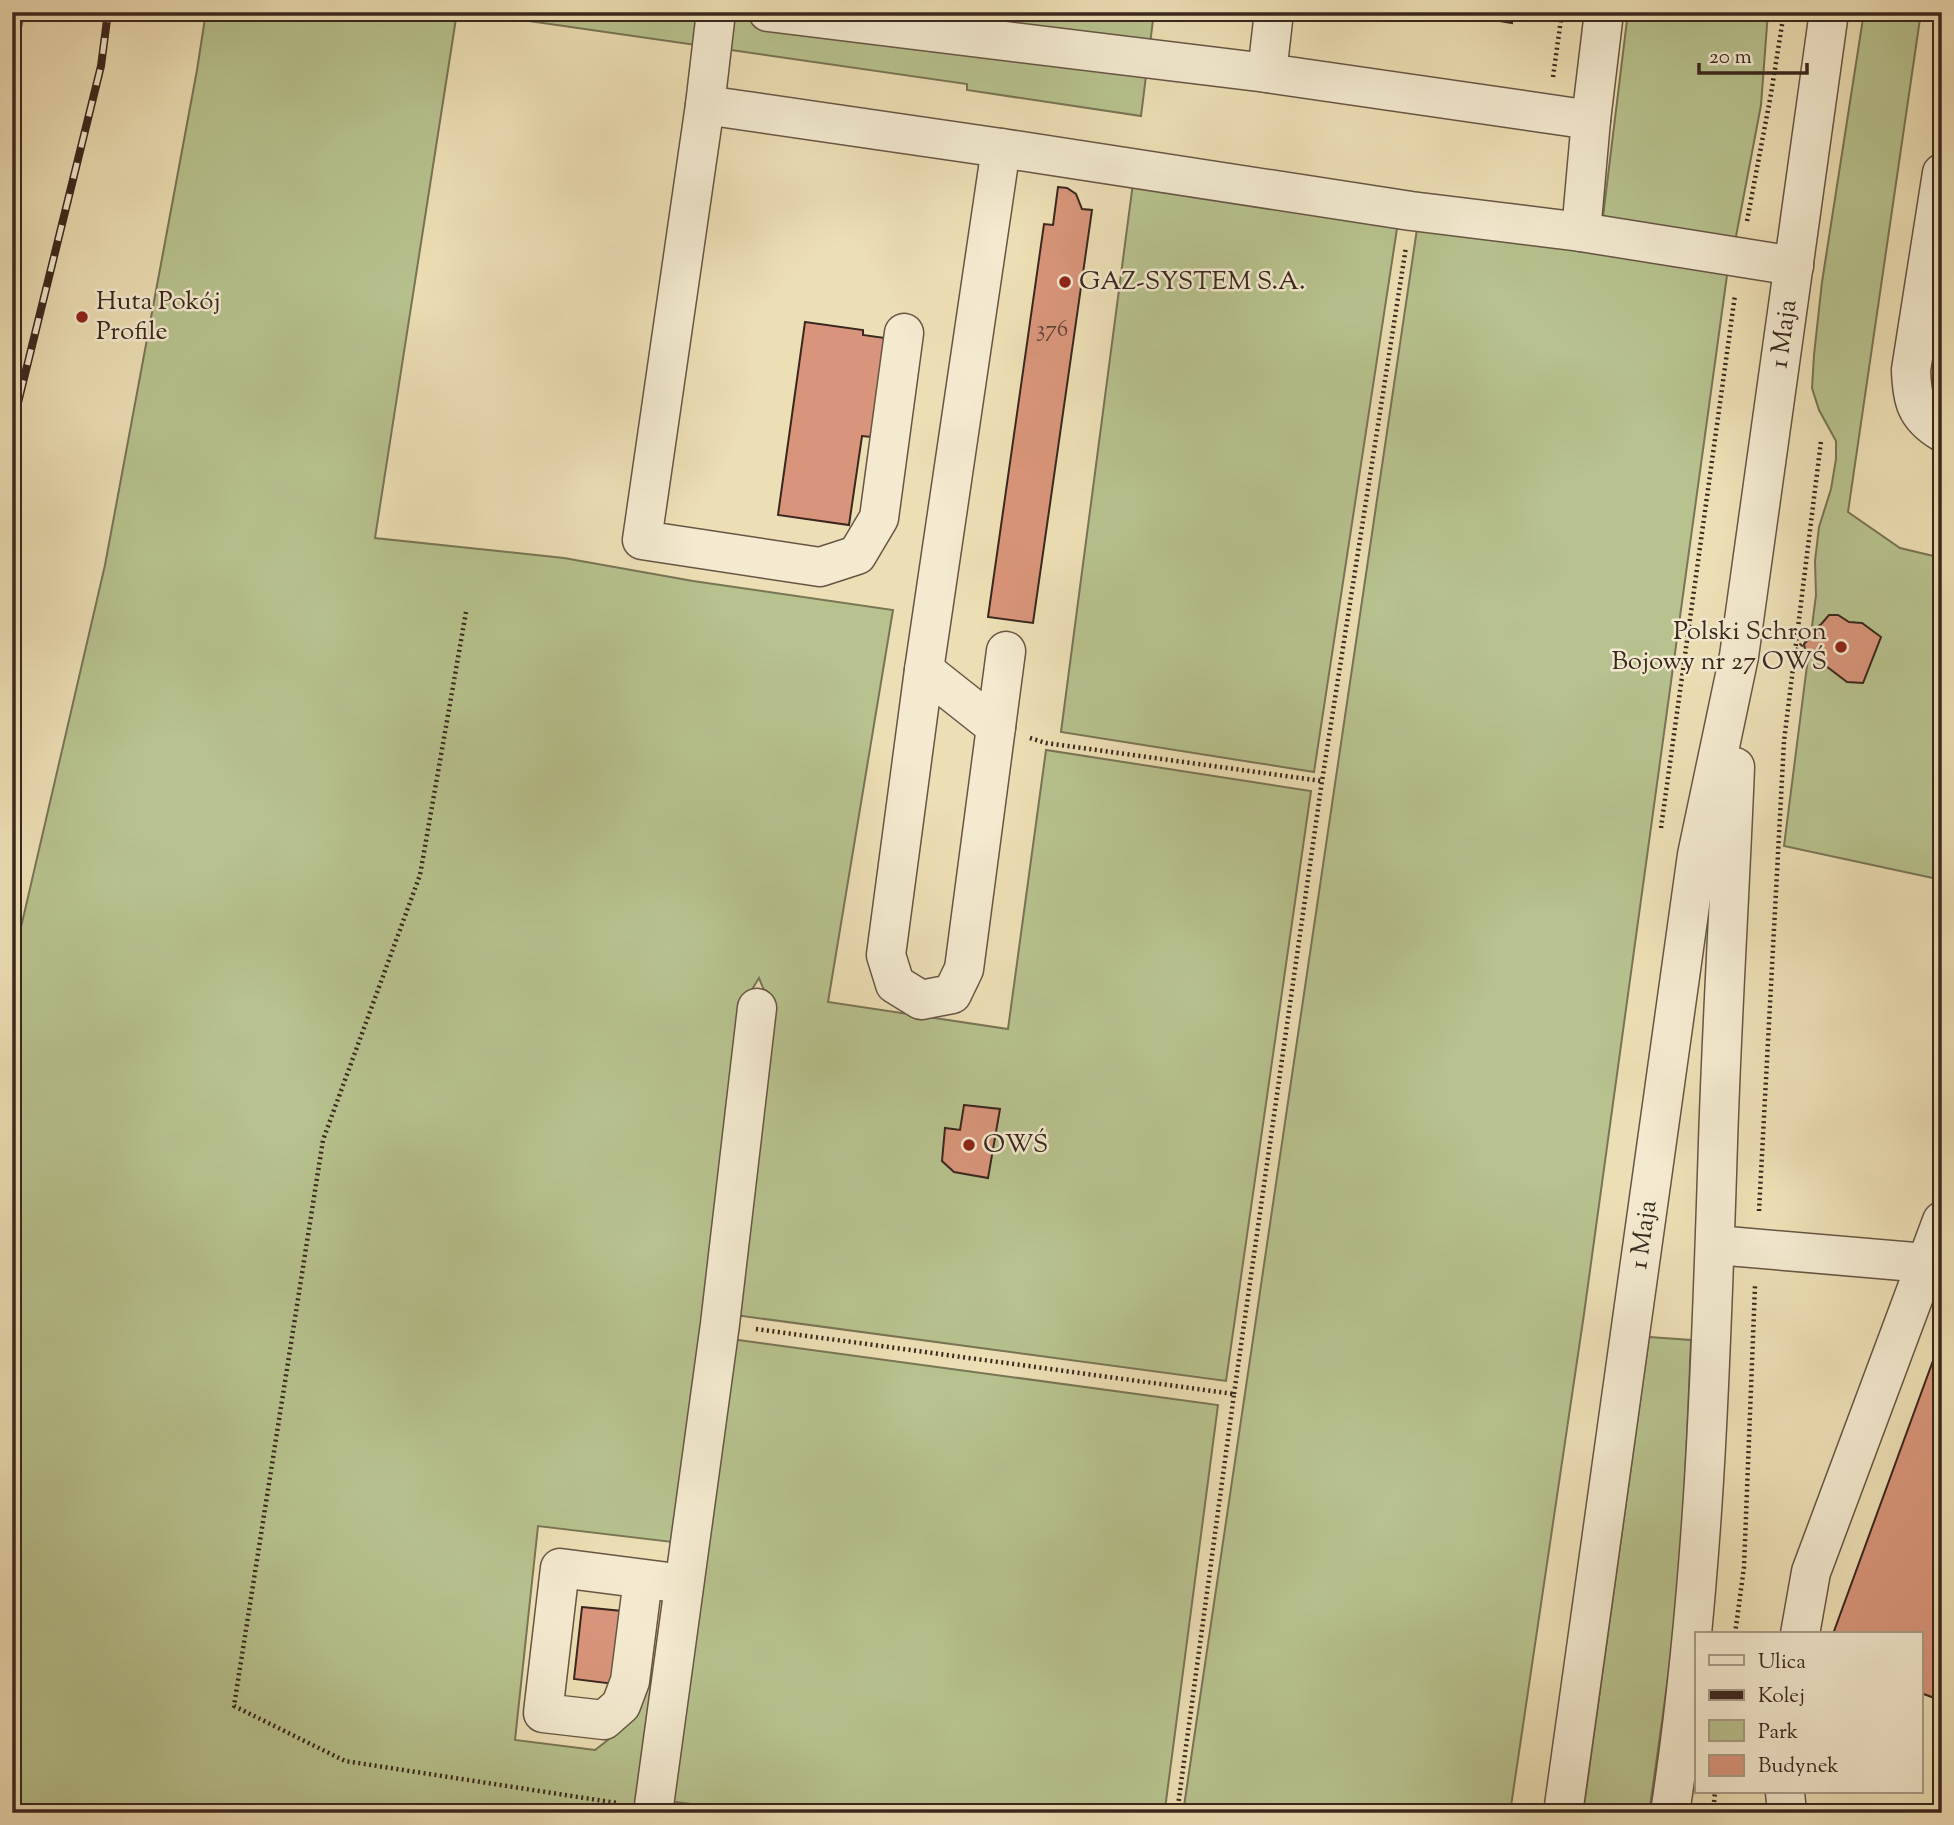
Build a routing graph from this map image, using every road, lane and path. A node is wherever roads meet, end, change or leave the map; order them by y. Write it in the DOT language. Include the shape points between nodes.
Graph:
graph roads {
  1 [pos="716,12"];
  2 [pos="768,12"];
  3 [pos="1274,12"];
  4 [pos="1562,12"];
  5 [pos="1604,12"];
  6 [pos="1784,12"];
  7 [pos="1829,12"];
  8 [pos="1267,73"];
  9 [pos="705,105"];
  10 [pos="1548,113"];
  11 [pos="1591,120"];
  12 [pos="1000,148"];
  13 [pos="1942,173"];
  14 [pos="1411,211"];
  15 [pos="1581,232"];
  16 [pos="1741,257"];
  17 [pos="1794,267"];
  18 [pos="904,333"];
  19 [pos="1942,432"];
  20 [pos="1821,441"];
  21 [pos="466,612"];
  22 [pos="1819,626"];
  23 [pos="1006,650"];
  24 [pos="1795,652"];
  25 [pos="1739,656"];
  26 [pos="924,670"];
  27 [pos="996,727"];
  28 [pos="1046,743"];
  29 [pos="1322,781"];
  30 [pos="757,1007"];
  31 [pos="1942,1221"];
  32 [pos="1716,1245"];
  33 [pos="1757,1249"];
  34 [pos="1926,1263"];
  35 [pos="720,1324"];
  36 [pos="1234,1394"];
  37 [pos="643,1579"];
  38 [pos="684,1584"];
  39 [pos="1735,1632"];
  40 [pos="1800,1632"];
  41 [pos="1715,1794"];
  42 [pos="1785,1794"];
  43 [pos="654,1811"];
  44 [pos="1177,1813"];
  45 [pos="1563,1813"];
  46 [pos="1670,1813"];
  47 [pos="1713,1813"];
  48 [pos="1787,1813"];
  1 -- 9 [label="street"];
  2 -- 8 [label="street"];
  3 -- 8 [label="street"];
  4 -- 10 [label="path"];
  5 -- 11 [label="street"];
  6 -- 16 [label="path"];
  7 -- 17 [label="street, 1 Maja"];
  8 -- 10 [label="street"];
  9 -- 12 [label="street"];
  9 -- 18 [label="street" via="642,540 820,567 857,555 879,518"];
  10 -- 11 [label="street"];
  11 -- 15 [label="street"];
  12 -- 14 [label="street"];
  12 -- 26 [label="street"];
  13 -- 19 [label="street" via="1911,370 1912,396 1927,423"];
  14 -- 15 [label="street"];
  14 -- 29 [label="path"];
  15 -- 16 [label="street"];
  16 -- 17 [label="street"];
  17 -- 25 [label="street, 1 Maja"];
  20 -- 24 [label="path"];
  21 -- 43 [label="path" via="420,875 323,1140 234,1706 345,1761"];
  22 -- 24 [label="path"];
  23 -- 27 [label="street"];
  24 -- 33 [label="path" via="1784,741"];
  25 -- 32 [label="street, 1 Maja"];
  25 -- 45 [label="street, 1 Maja" via="1698,855"];
  26 -- 27 [label="street"];
  26 -- 27 [label="street" via="886,955 895,984 921,1000 952,994 964,969"];
  28 -- 29 [label="path"];
  29 -- 36 [label="path"];
  30 -- 35 [label="street"];
  31 -- 34 [label="street"];
  32 -- 33 [label="street"];
  32 -- 46 [label="street, 1 Maja" via="1693,1618"];
  33 -- 34 [label="street"];
  33 -- 39 [label="path" via="1744,1567"];
  34 -- 40 [label="street" via="1811,1572"];
  35 -- 36 [label="path"];
  35 -- 38 [label="street"];
  36 -- 44 [label="path"];
  37 -- 38 [label="street"];
  38 -- 43 [label="street"];
  41 -- 47 [label="path"];
  42 -- 48 [label="street"];
}
